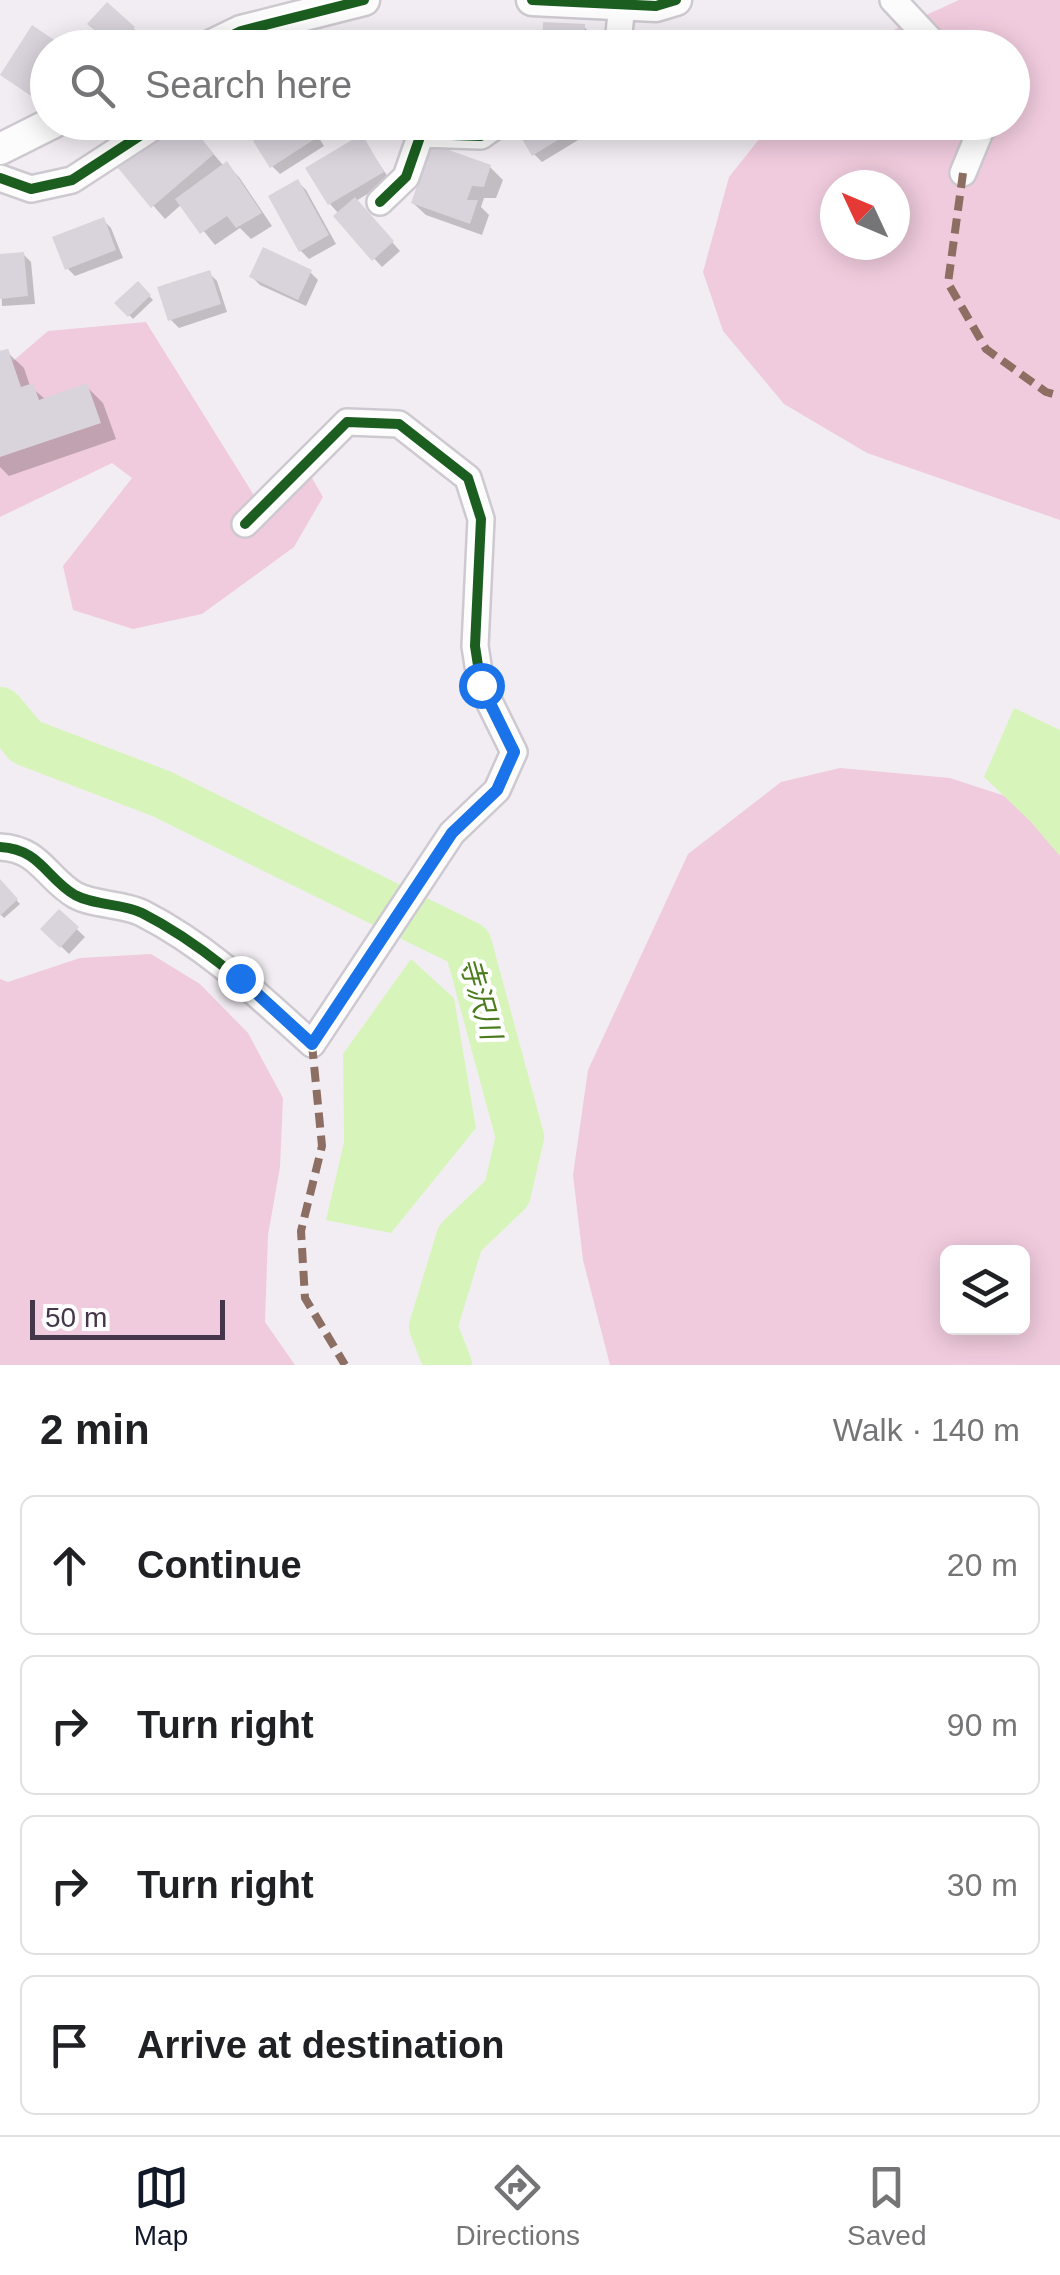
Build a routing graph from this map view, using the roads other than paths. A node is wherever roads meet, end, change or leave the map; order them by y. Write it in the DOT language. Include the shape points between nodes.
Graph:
graph roads {
  1 [pos="364,0"];
  2 [pos="532,0"];
  3 [pos="676,0"];
  4 [pos="893,0"];
  5 [pos="622,4"];
  6 [pos="279,30"];
  7 [pos="619,30"];
  8 [pos="921,30"];
  9 [pos="30,134"];
  10 [pos="133,140"];
  11 [pos="419,140"];
  12 [pos="977,140"];
  13 [pos="0,149"];
  14 [pos="963,173"];
  15 [pos="0,178"];
  16 [pos="380,202"];
  17 [pos="246,524"];
  18 [pos="0,847"];
  1 -- 6 [label="street"];
  2 -- 5 [label="street"];
  3 -- 5 [label="street"];
  4 -- 8 [label="street"];
  5 -- 7 [label="street"];
  9 -- 13 [label="street"];
  10 -- 15 [label="street" via="72,180 31,190"];
  11 -- 16 [label="street" via="406,177"];
  12 -- 14 [label="street"];
  17 -- 18 [label="street" via="347,422 398,424 468,478 482,519 475,646 481,685 514,752 497,790 452,833 312,1044 182,936 138,910 76,896 39,860"];
}
